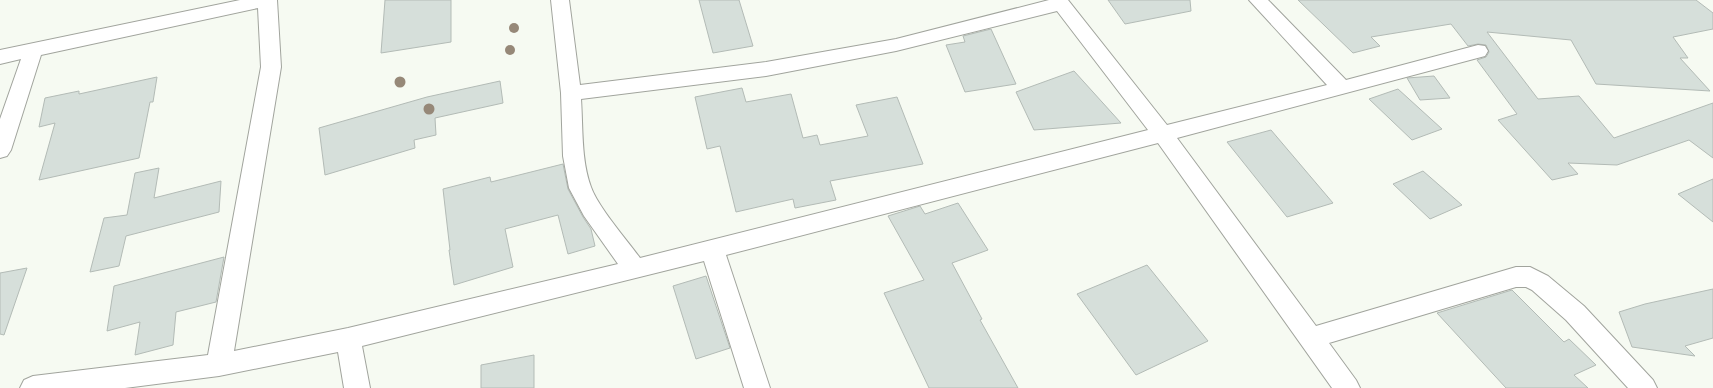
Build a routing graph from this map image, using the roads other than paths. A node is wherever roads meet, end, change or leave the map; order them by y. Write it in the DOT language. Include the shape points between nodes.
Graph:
graph roads {
  1 [pos="267,0"];
  2 [pos="560,0"];
  3 [pos="1258,0"];
  4 [pos="1059,2"];
  5 [pos="33,51"];
  6 [pos="1478,51"];
  7 [pos="0,57"];
  8 [pos="1342,88"];
  9 [pos="571,93"];
  10 [pos="1162,133"];
  11 [pos="0,150"];
  12 [pos="712,250"];
  13 [pos="635,269"];
  14 [pos="1310,338"];
  15 [pos="348,339"];
  16 [pos="219,365"];
  17 [pos="33,388"];
  18 [pos="357,388"];
  19 [pos="757,388"];
  20 [pos="1347,388"];
  21 [pos="1644,388"];
  1 -- 5 [label="street"];
  1 -- 16 [label="street" via="271,67"];
  2 -- 9 [label="street"];
  3 -- 8 [label="street"];
  4 -- 9 [label="street" via="896,45 766,69"];
  4 -- 10 [label="street"];
  5 -- 7 [label="street"];
  5 -- 11 [label="street"];
  6 -- 8 [label="street"];
  8 -- 10 [label="street"];
  9 -- 13 [label="street" via="574,156 580,188 592,210"];
  10 -- 12 [label="street"];
  10 -- 14 [label="street"];
  12 -- 13 [label="street"];
  12 -- 19 [label="street"];
  13 -- 15 [label="street"];
  14 -- 20 [label="street"];
  14 -- 21 [label="street" via="1516,277 1530,277 1575,313"];
  15 -- 16 [label="street"];
  15 -- 18 [label="street"];
  16 -- 17 [label="street"];
}
